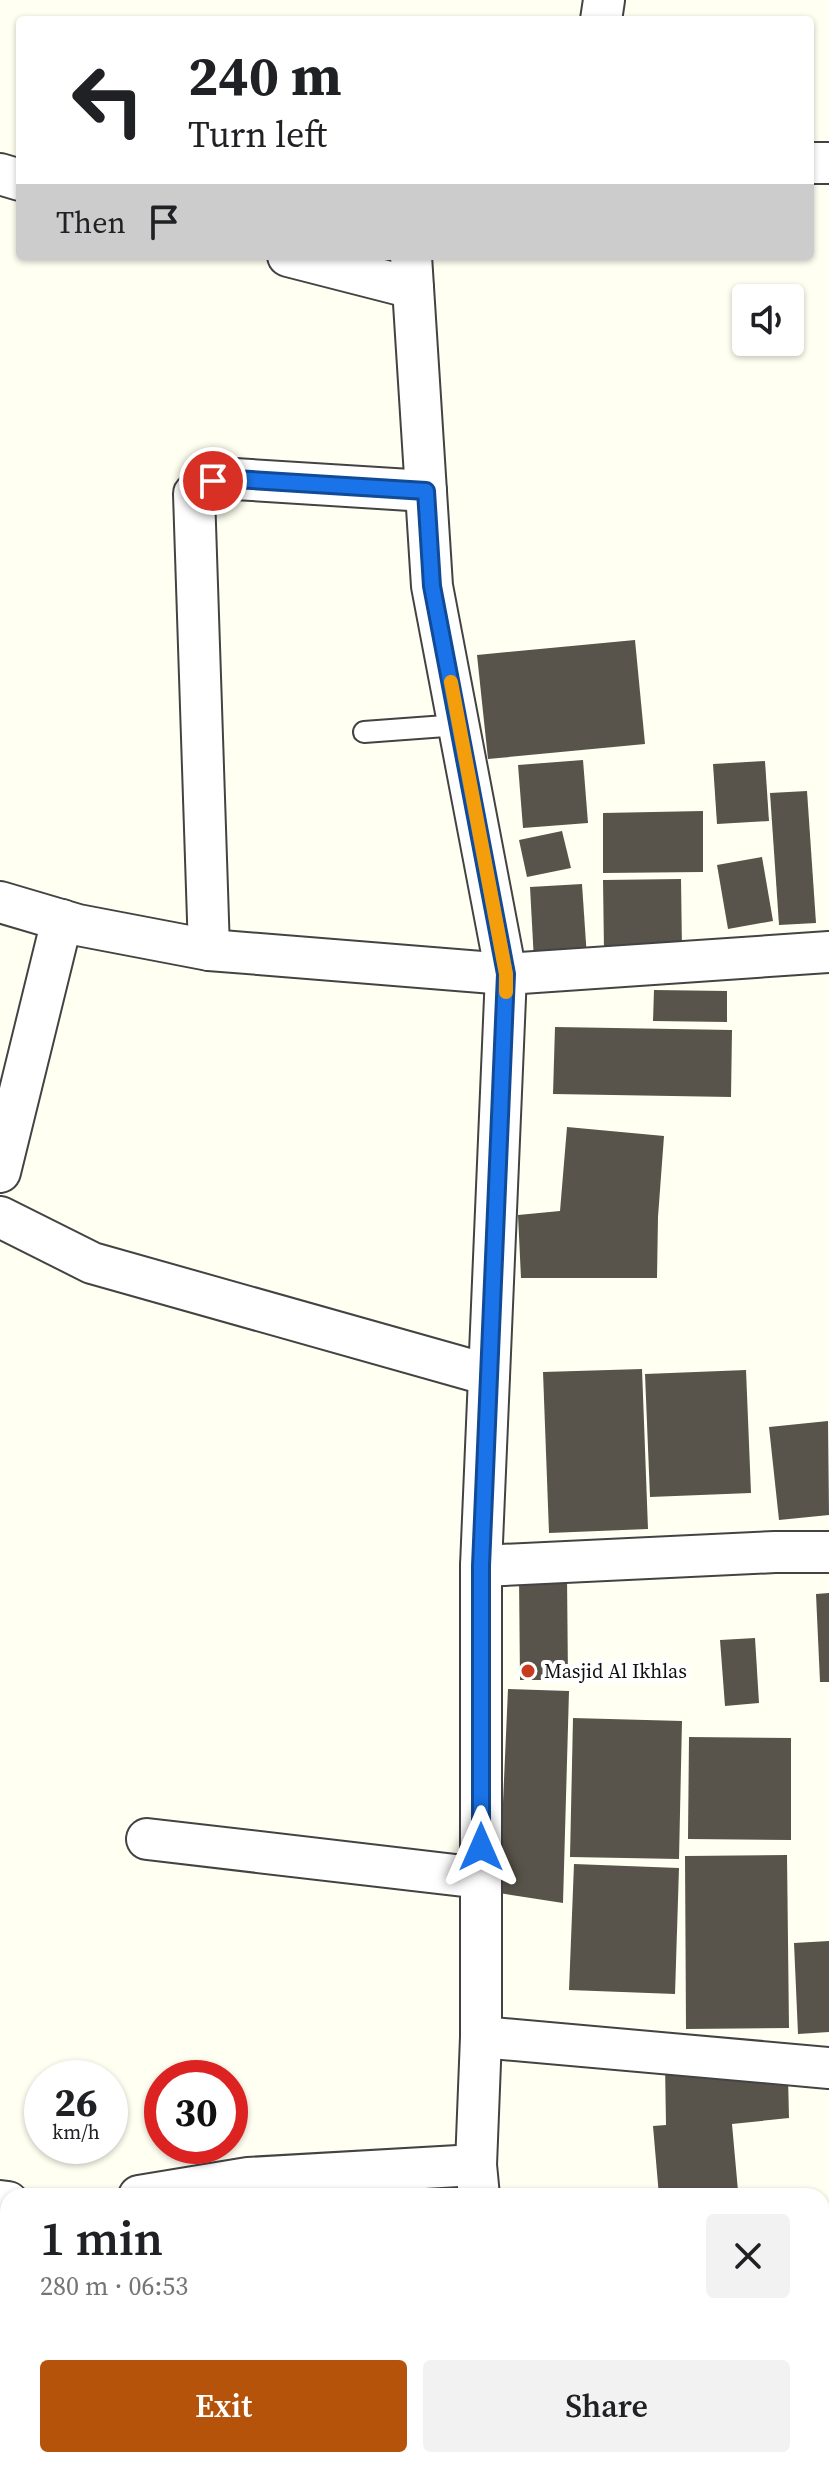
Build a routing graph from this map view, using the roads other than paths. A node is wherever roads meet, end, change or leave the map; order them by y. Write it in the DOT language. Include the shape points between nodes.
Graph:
graph roads {
  1 [pos="319,260"];
  2 [pos="412,272"];
  3 [pos="426,491"];
  4 [pos="459,725"];
  5 [pos="364,732"];
  6 [pos="0,902"];
  7 [pos="62,920"];
  8 [pos="209,950"];
  9 [pos="829,952"];
  10 [pos="506,974"];
  11 [pos="0,1172"];
  12 [pos="3,1223"];
  13 [pos="489,1375"];
  14 [pos="829,1552"];
  15 [pos="481,1566"];
  16 [pos="147,1839"];
  17 [pos="481,1878"];
  18 [pos="481,2037"];
  19 [pos="829,2068"];
  20 [pos="478,2180"];
  21 [pos="187,2188"];
  1 -- 2 [label="street"];
  2 -- 3 [label="street"];
  3 -- 4 [label="street" via="432,586"];
  3 -- 8 [label="street" via="235,479 213,481 194,494"];
  4 -- 5 [label="lane"];
  4 -- 10 [label="street"];
  6 -- 7 [label="street"];
  7 -- 8 [label="street"];
  7 -- 11 [label="street"];
  8 -- 10 [label="street"];
  9 -- 10 [label="street"];
  10 -- 13 [label="street"];
  12 -- 13 [label="street" via="92,1263"];
  13 -- 15 [label="street"];
  14 -- 15 [label="street"];
  15 -- 17 [label="street"];
  16 -- 17 [label="street"];
  17 -- 18 [label="street"];
  18 -- 19 [label="street"];
  18 -- 20 [label="street"];
  20 -- 21 [label="street" via="248,2178"];
}
